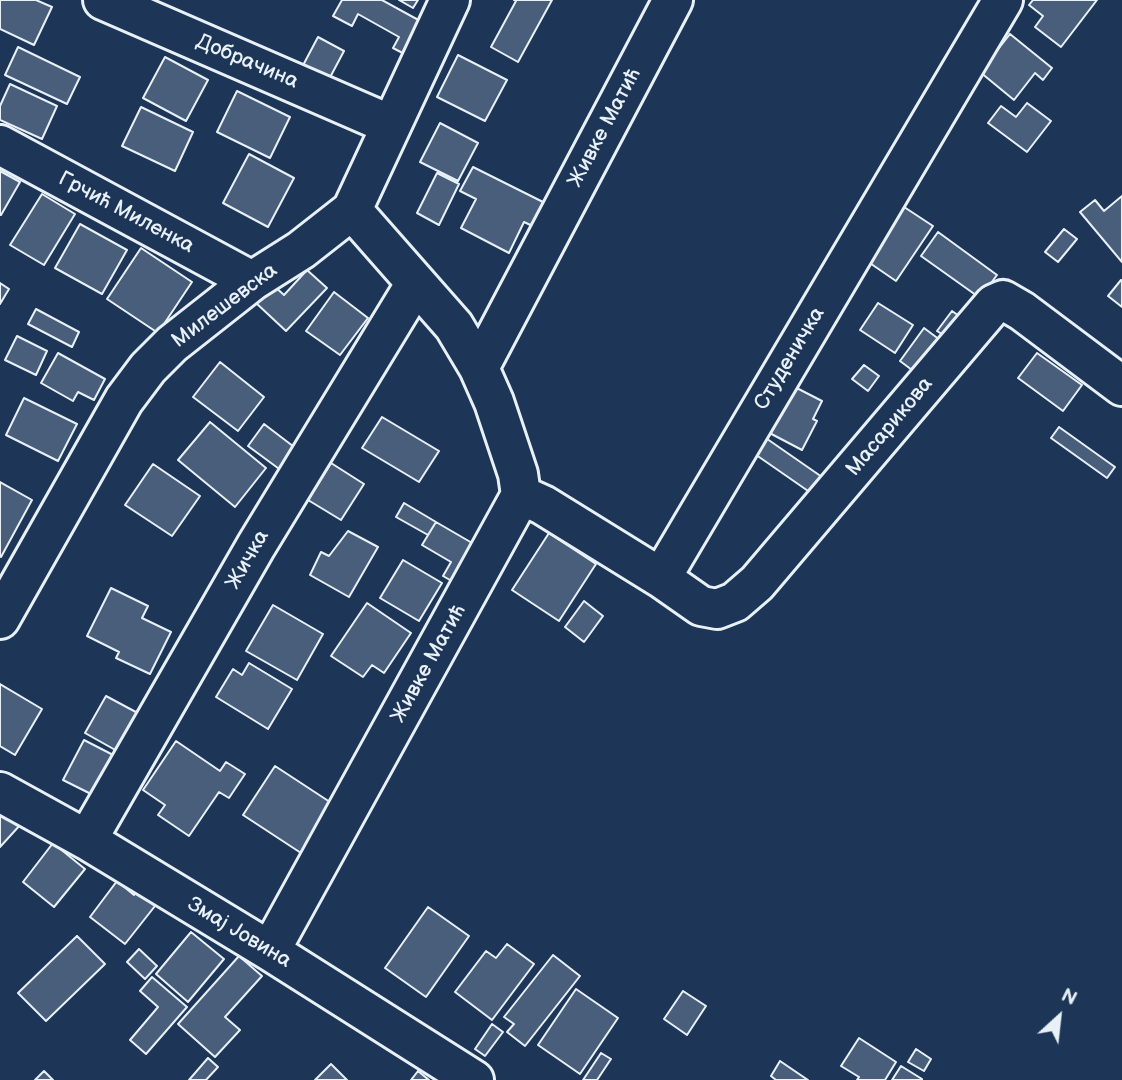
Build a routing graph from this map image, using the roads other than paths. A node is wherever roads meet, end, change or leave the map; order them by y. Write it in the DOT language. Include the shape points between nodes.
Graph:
graph roads {
  1 [pos="103,0"];
  2 [pos="450,0"];
  3 [pos="673,0"];
  4 [pos="1003,0"];
  5 [pos="391,125"];
  6 [pos="0,145"];
  7 [pos="352,210"];
  8 [pos="252,281"];
  9 [pos="416,283"];
  10 [pos="479,368"];
  11 [pos="1122,386"];
  12 [pos="521,495"];
  13 [pos="661,578"];
  14 [pos="0,619"];
  15 [pos="0,792"];
  16 [pos="87,840"];
  17 [pos="270,951"];
  18 [pos="474,1080"];
  1 -- 5 [label="street, Добрачина"];
  2 -- 5 [label="street, Милешевска"];
  3 -- 10 [label="street, Живке Матић"];
  4 -- 13 [label="street, Студеничка"];
  5 -- 7 [label="street, Милешевска"];
  6 -- 8 [label="street, Грчић Миленка"];
  7 -- 8 [label="street, Милешевска"];
  7 -- 9 [label="street"];
  8 -- 14 [label="street, Милешевска" via="172,344 132,389"];
  9 -- 10 [label="street" via="454,326"];
  9 -- 16 [label="street, Жичка" via="256,546"];
  10 -- 12 [label="street" via="514,462"];
  11 -- 13 [label="street, Масарикова" via="1003,300 994,304 757,583 735,603 717,609 701,606"];
  12 -- 13 [label="street"];
  12 -- 17 [label="street, Живке Матић"];
  15 -- 16 [label="street, Змај Јовина"];
  16 -- 17 [label="street, Змај Јовина"];
  17 -- 18 [label="street, Змај Јовина"];
}
